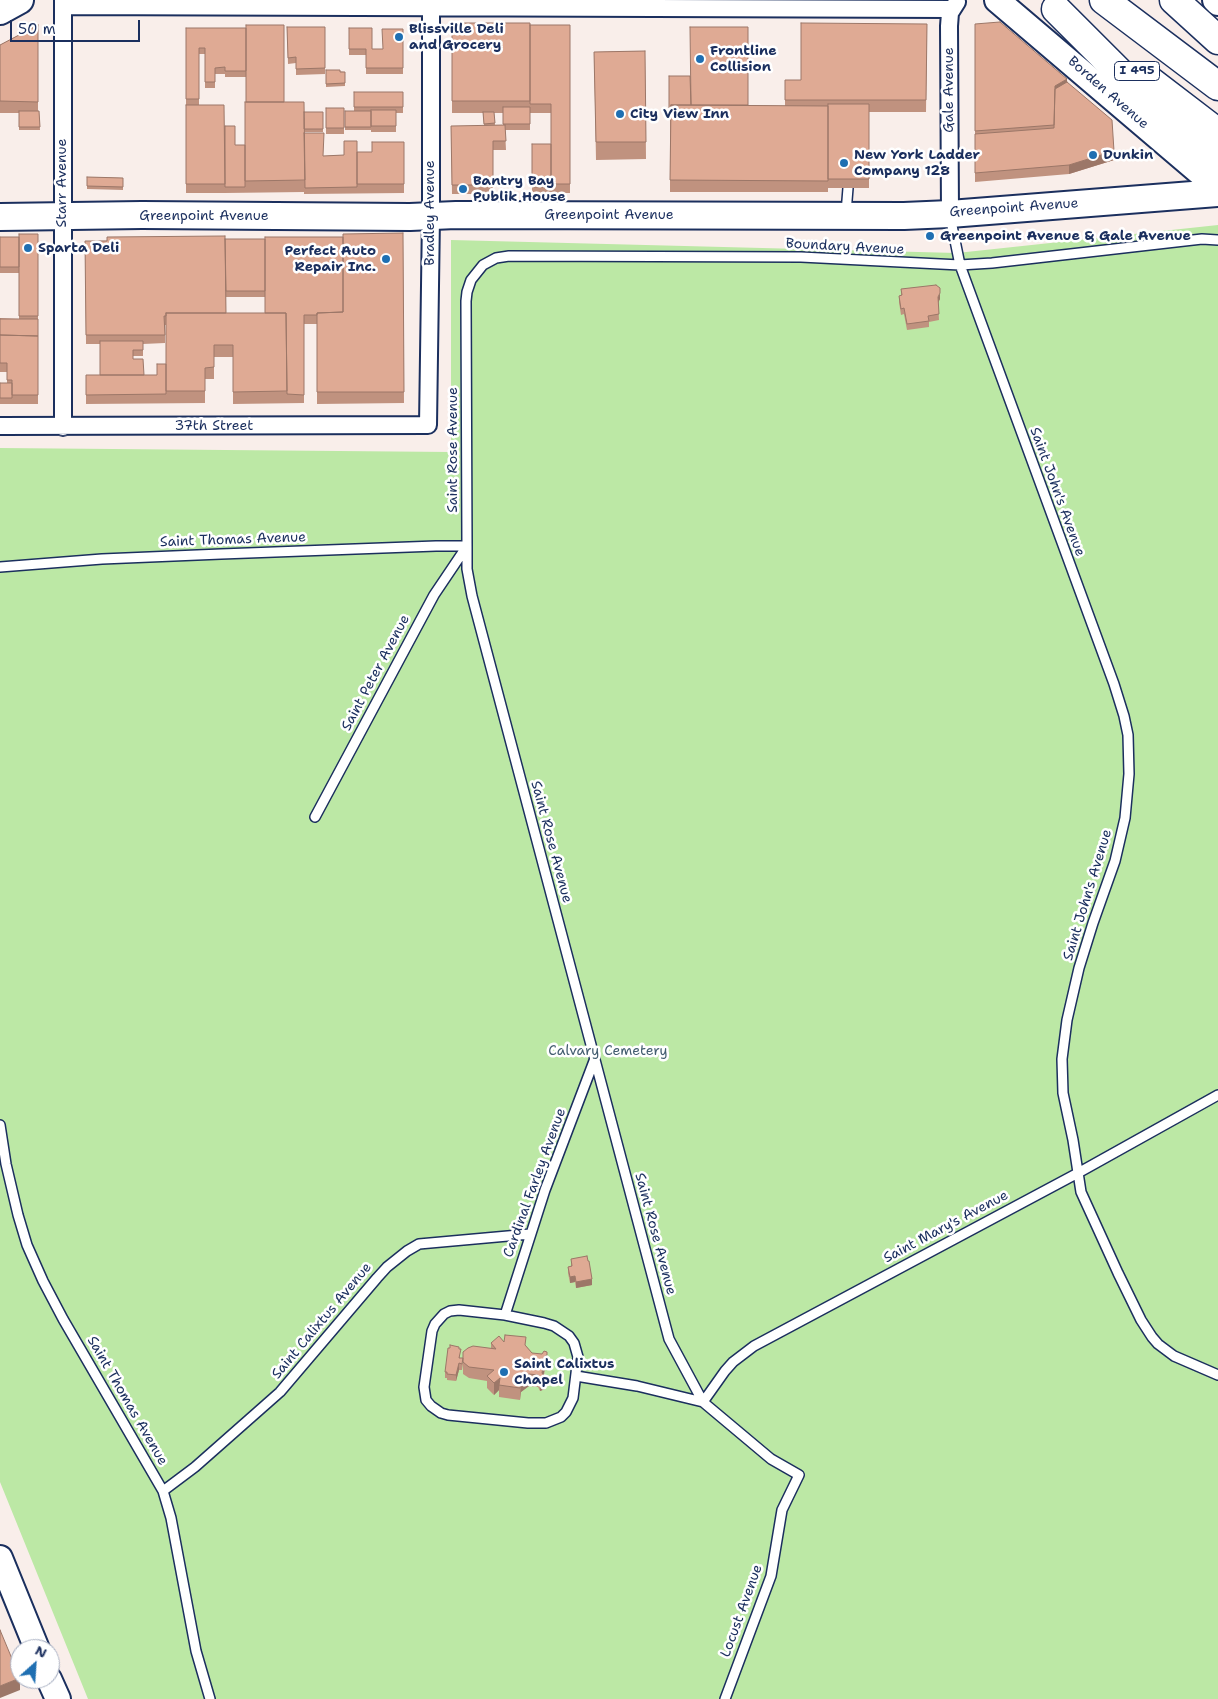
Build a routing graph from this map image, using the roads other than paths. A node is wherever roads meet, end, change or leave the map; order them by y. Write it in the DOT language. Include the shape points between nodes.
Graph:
graph roads {
  1 [pos="20,0"];
  2 [pos="997,0"];
  3 [pos="1104,0"];
  4 [pos="1174,0"];
  5 [pos="1215,0"];
  6 [pos="63,3"];
  7 [pos="1218,3"];
  8 [pos="430,4"];
  9 [pos="955,4"];
  10 [pos="1050,5"];
  11 [pos="0,11"];
  12 [pos="1218,40"];
  13 [pos="1218,86"];
  14 [pos="1218,133"];
  15 [pos="1218,162"];
  16 [pos="848,188"];
  17 [pos="1218,188"];
  18 [pos="1218,193"];
  19 [pos="950,214"];
  20 [pos="846,215"];
  21 [pos="62,216"];
  22 [pos="431,216"];
  23 [pos="0,217"];
  24 [pos="1218,240"];
  25 [pos="960,265"];
  26 [pos="475,274"];
  27 [pos="428,425"];
  28 [pos="0,426"];
  29 [pos="63,427"];
  30 [pos="467,546"];
  31 [pos="0,567"];
  32 [pos="315,817"];
  33 [pos="594,1061"];
  34 [pos="1218,1095"];
  35 [pos="0,1125"];
  36 [pos="1078,1173"];
  37 [pos="530,1234"];
  38 [pos="505,1315"];
  39 [pos="1218,1375"];
  40 [pos="576,1376"];
  41 [pos="703,1402"];
  42 [pos="163,1491"];
  43 [pos="0,1558"];
  44 [pos="33,1639"];
  45 [pos="210,1699"];
  46 [pos="725,1699"];
  1 -- 11 [label="main road"];
  2 -- 17 [label="main road, Borden Avenue"];
  3 -- 13 [label="highway, I 495"];
  4 -- 12 [label="highway"];
  5 -- 7 [label="main road"];
  6 -- 8 [label="street"];
  6 -- 21 [label="street, Starr Avenue"];
  8 -- 9 [label="street" via="660,7"];
  8 -- 22 [label="street, Bradley Avenue"];
  9 -- 19 [label="street, Gale Avenue" via="949,40"];
  10 -- 14 [label="highway, I 495"];
  10 -- 15 [label="highway" via="1162,115"];
  16 -- 20 [label="lane"];
  18 -- 19 [label="main road, Greenpoint Avenue"];
  19 -- 20 [label="main road, Greenpoint Avenue"];
  19 -- 25 [label="lane, Saint John's Avenue"];
  20 -- 22 [label="main road, Greenpoint Avenue"];
  21 -- 22 [label="main road, Greenpoint Avenue"];
  21 -- 23 [label="main road, Greenpoint Avenue"];
  21 -- 29 [label="street, Starr Avenue"];
  22 -- 27 [label="street, Bradley Avenue"];
  24 -- 25 [label="lane, Boundary Avenue" via="1202,239"];
  25 -- 26 [label="lane, Boundary Avenue" via="801,257 509,256 490,261"];
  25 -- 36 [label="lane, Saint John's Avenue" via="1114,684 1128,735 1125,818 1115,861 1079,968 1062,1059 1063,1093"];
  26 -- 30 [label="lane, Saint Rose Avenue" via="466,301"];
  27 -- 29 [label="street, 37th Street"];
  28 -- 29 [label="street, 37th Street"];
  30 -- 31 [label="lane, Saint Thomas Avenue" via="102,559"];
  30 -- 32 [label="lane, Saint Peter Avenue" via="434,595"];
  30 -- 33 [label="lane, Saint Rose Avenue" via="472,596"];
  33 -- 37 [label="lane, Cardinal Farley Avenue"];
  33 -- 41 [label="lane, Saint Rose Avenue" via="669,1339"];
  34 -- 36 [label="lane, Saint Mary's Avenue"];
  35 -- 42 [label="lane, Saint Thomas Avenue" via="6,1164 27,1245 63,1319"];
  36 -- 39 [label="lane, Saint John's Avenue" via="1084,1201 1149,1332 1174,1356"];
  36 -- 41 [label="lane, Saint Mary's Avenue" via="754,1346 733,1362"];
  37 -- 38 [label="lane, Cardinal Farley Avenue"];
  37 -- 42 [label="lane, Saint Calixtus Avenue" via="419,1244 407,1251 387,1266 280,1392"];
  38 -- 40 [label="lane" via="554,1326 569,1336 578,1357"];
  38 -- 40 [label="lane" via="459,1310 439,1318 430,1339 424,1387 426,1400 435,1410 448,1415 546,1423 566,1412 573,1398"];
  40 -- 41 [label="lane"];
  41 -- 46 [label="lane, Locust Avenue" via="771,1459 799,1475 782,1510 771,1576"];
  42 -- 45 [label="lane, Saint Thomas Avenue" via="196,1651"];
  43 -- 44 [label="main road"];
}
